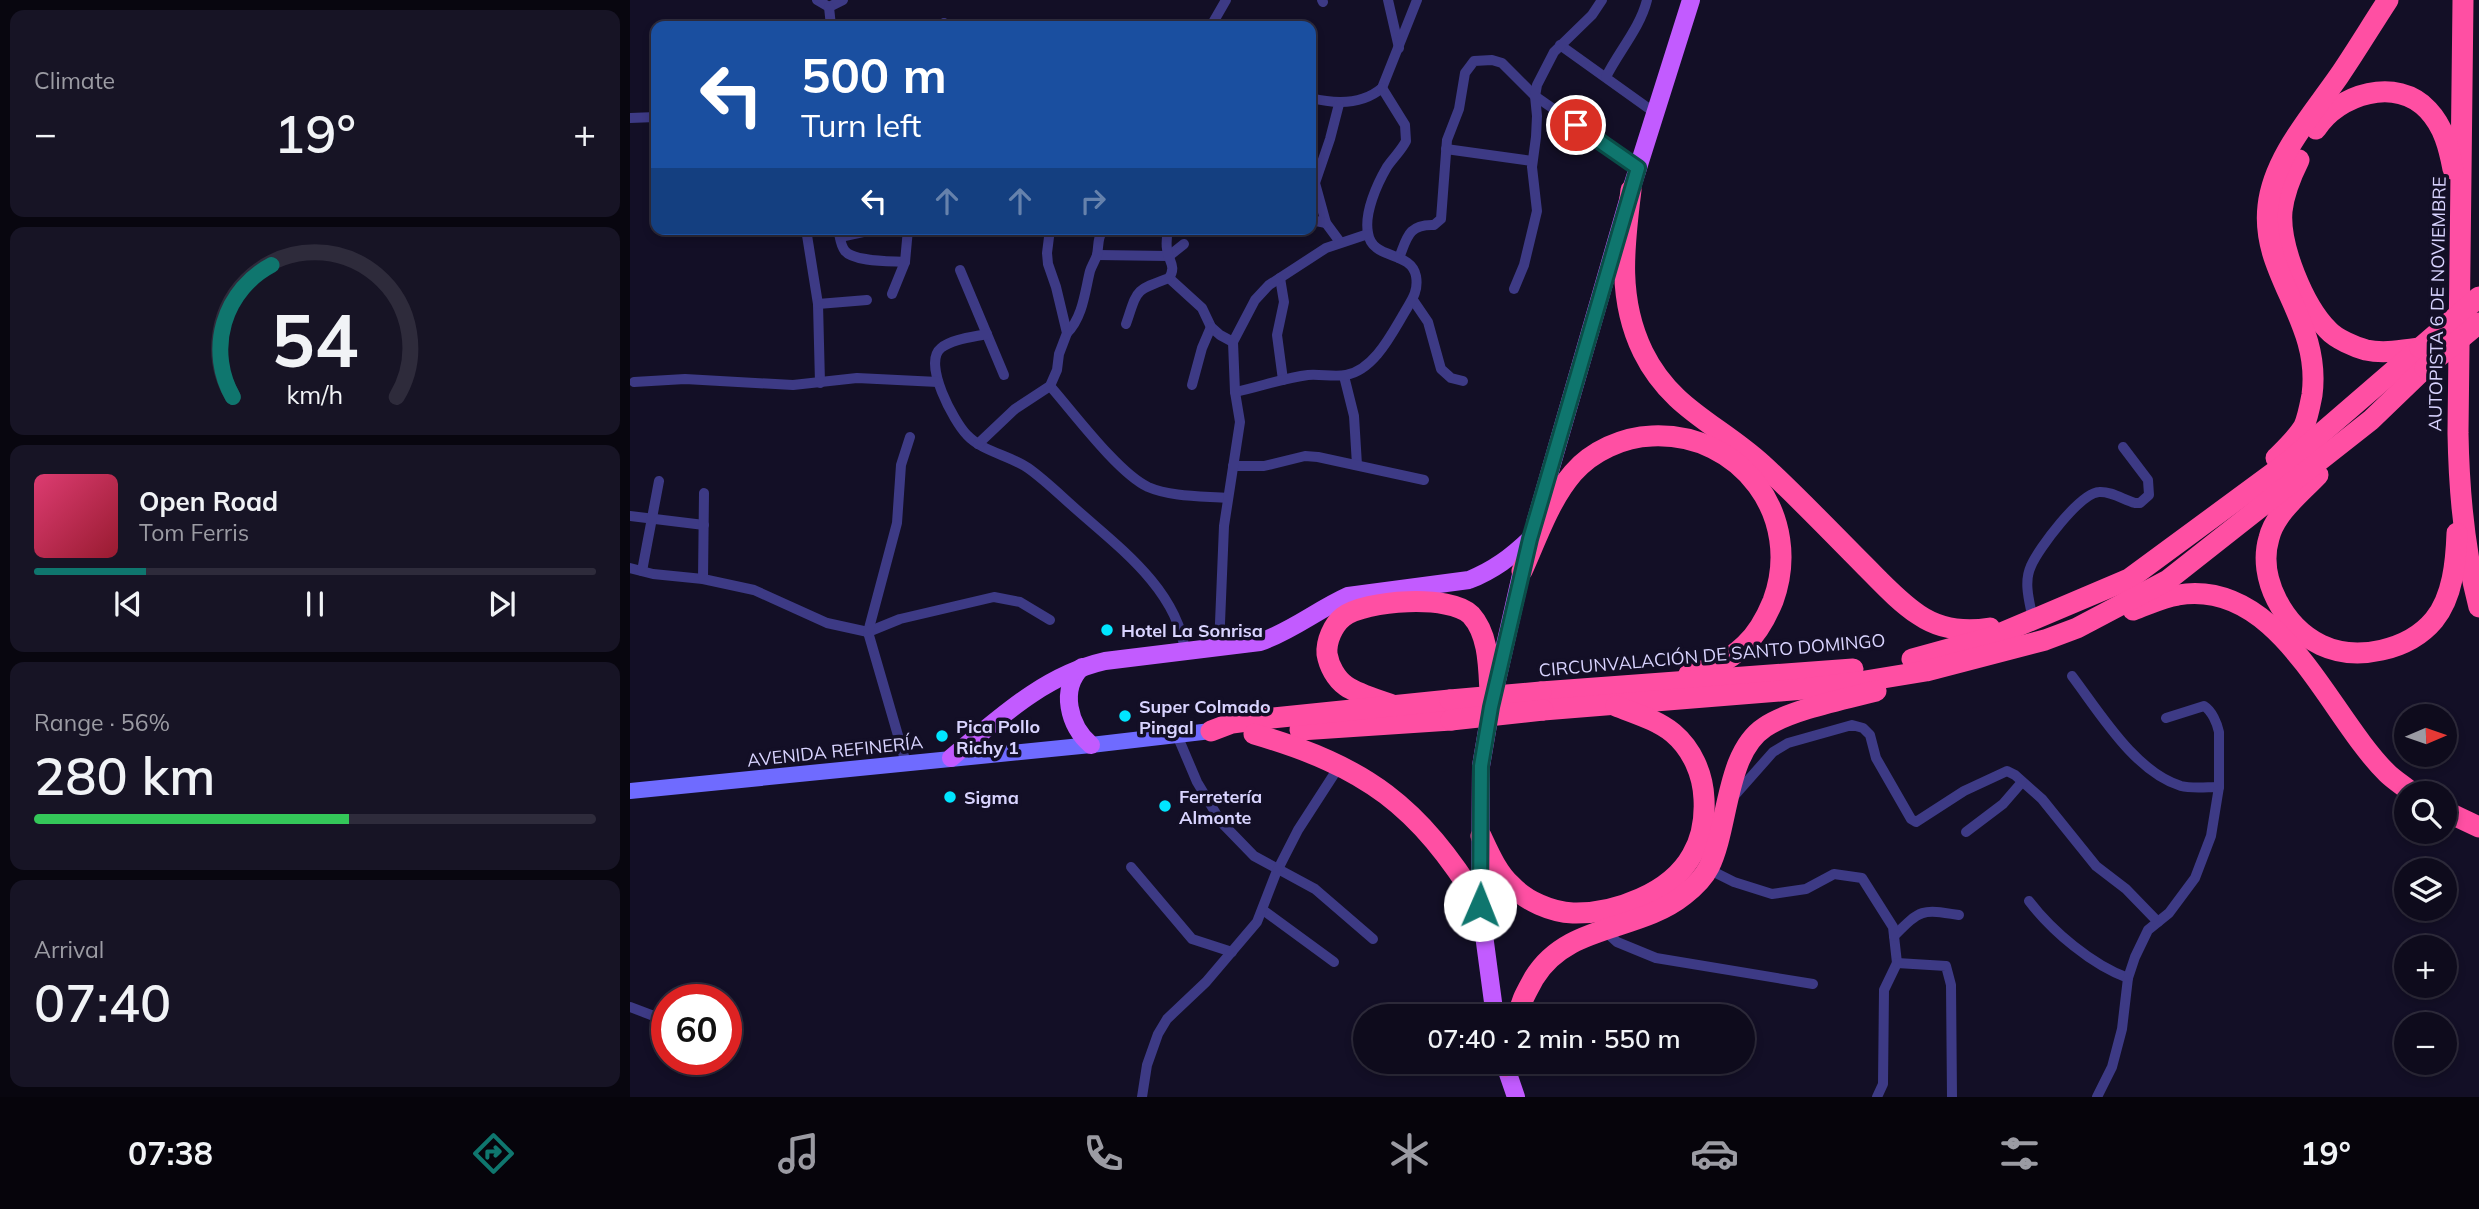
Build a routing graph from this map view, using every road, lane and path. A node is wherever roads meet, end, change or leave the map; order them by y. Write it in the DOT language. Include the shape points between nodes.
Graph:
graph roads {
  1 [pos="817,0"];
  2 [pos="843,0"];
  3 [pos="1226,0"];
  4 [pos="1388,0"];
  5 [pos="1417,0"];
  6 [pos="1602,0"];
  7 [pos="1647,0"];
  8 [pos="1691,0"];
  9 [pos="2388,0"];
  10 [pos="2463,0"];
  11 [pos="829,7"];
  12 [pos="830,21"];
  13 [pos="1214,21"];
  14 [pos="1560,45"];
  15 [pos="1399,48"];
  16 [pos="1606,77"];
  17 [pos="1382,88"];
  18 [pos="1535,96"];
  19 [pos="1316,99"];
  20 [pos="1339,103"];
  21 [pos="1655,113"];
  22 [pos="651,117"];
  23 [pos="630,118"];
  24 [pos="1446,149"];
  25 [pos="1532,161"];
  26 [pos="1638,168"];
  27 [pos="1316,178"];
  28 [pos="1316,187"];
  29 [pos="1631,190"];
  30 [pos="2461,205"];
  31 [pos="1316,221"];
  32 [pos="1326,223"];
  33 [pos="1368,234"];
  34 [pos="807,235"];
  35 [pos="840,235"];
  36 [pos="907,235"];
  37 [pos="1048,235"];
  38 [pos="1101,235"];
  39 [pos="1168,235"];
  40 [pos="1340,242"];
  41 [pos="1184,244"];
  42 [pos="1097,255"];
  43 [pos="1169,256"];
  44 [pos="1399,258"];
  45 [pos="905,262"];
  46 [pos="960,270"];
  47 [pos="1169,278"];
  48 [pos="1280,278"];
  49 [pos="1514,289"];
  50 [pos="892,294"];
  51 [pos="2479,297"];
  52 [pos="867,300"];
  53 [pos="1413,300"];
  54 [pos="818,304"];
  55 [pos="2479,323"];
  56 [pos="1126,324"];
  57 [pos="1211,327"];
  58 [pos="1068,332"];
  59 [pos="987,334"];
  60 [pos="1233,342"];
  61 [pos="2423,358"];
  62 [pos="1004,375"];
  63 [pos="1344,376"];
  64 [pos="1283,380"];
  65 [pos="1463,381"];
  66 [pos="634,382"];
  67 [pos="938,382"];
  68 [pos="820,383"];
  69 [pos="1192,385"];
  70 [pos="1050,386"];
  71 [pos="1235,392"];
  72 [pos="2371,420"];
  73 [pos="911,437"];
  74 [pos="978,444"];
  75 [pos="2123,447"];
  76 [pos="1357,465"];
  77 [pos="1233,466"];
  78 [pos="1424,480"];
  79 [pos="659,481"];
  80 [pos="2459,489"];
  81 [pos="704,494"];
  82 [pos="1228,498"];
  83 [pos="2229,507"];
  84 [pos="630,516"];
  85 [pos="651,519"];
  86 [pos="704,525"];
  87 [pos="1530,539"];
  88 [pos="630,568"];
  89 [pos="642,571"];
  90 [pos="1522,571"];
  91 [pos="703,579"];
  92 [pos="2479,607"];
  93 [pos="1049,620"];
  94 [pos="2033,620"];
  95 [pos="2077,628"];
  96 [pos="867,632"];
  97 [pos="1219,647"];
  98 [pos="1185,651"];
  99 [pos="1082,667"];
  100 [pos="1926,671"];
  101 [pos="2072,676"];
  102 [pos="1629,687"];
  103 [pos="1542,701"];
  104 [pos="1611,704"];
  105 [pos="1395,706"];
  106 [pos="1491,707"];
  107 [pos="1451,710"];
  108 [pos="2166,718"];
  109 [pos="1211,731"];
  110 [pos="1254,734"];
  111 [pos="1177,735"];
  112 [pos="1091,745"];
  113 [pos="951,758"];
  114 [pos="906,763"];
  115 [pos="1340,765"];
  116 [pos="2396,781"];
  117 [pos="2022,782"];
  118 [pos="2219,787"];
  119 [pos="630,791"];
  120 [pos="1726,808"];
  121 [pos="2457,817"];
  122 [pos="2479,827"];
  123 [pos="1966,832"];
  124 [pos="1481,836"];
  125 [pos="1130,867"];
  126 [pos="1278,869"];
  127 [pos="1708,869"];
  128 [pos="2029,901"];
  129 [pos="1480,905"];
  130 [pos="1263,910"];
  131 [pos="1959,915"];
  132 [pos="2158,922"];
  133 [pos="1602,929"];
  134 [pos="1894,936"];
  135 [pos="1373,939"];
  136 [pos="1231,952"];
  137 [pos="1334,962"];
  138 [pos="1897,963"];
  139 [pos="2128,978"];
  140 [pos="1812,984"];
  141 [pos="1493,1004"];
  142 [pos="1520,1004"];
  143 [pos="630,1007"];
  144 [pos="651,1015"];
  145 [pos="1509,1074"];
  146 [pos="1142,1097"];
  147 [pos="1516,1097"];
  148 [pos="1877,1097"];
  149 [pos="1952,1097"];
  150 [pos="2097,1097"];
  1 -- 11 [label="street"];
  2 -- 11 [label="street"];
  3 -- 13 [label="street"];
  4 -- 15 [label="street"];
  5 -- 15 [label="street"];
  6 -- 14 [label="street"];
  7 -- 16 [label="street"];
  8 -- 21 [label="main road"];
  9 -- 83 [label="highway" via="2287,152 2272,184 2267,230 2273,256 2308,337 2313,383 2303,426"];
  10 -- 30 [label="highway, AUTOPISTA 6 DE NOVIEMBRE"];
  11 -- 12 [label="street"];
  14 -- 16 [label="street"];
  14 -- 18 [label="street" via="1540,75"];
  15 -- 17 [label="street"];
  16 -- 21 [label="street"];
  17 -- 20 [label="street"];
  17 -- 33 [label="street" via="1405,125 1406,141 1378,186"];
  18 -- 24 [label="street" via="1502,63 1474,61 1465,73"];
  18 -- 25 [label="street"];
  18 -- 26 [label="street"];
  19 -- 20 [label="street"];
  20 -- 27 [label="street"];
  21 -- 26 [label="main road"];
  22 -- 23 [label="street"];
  24 -- 25 [label="street"];
  24 -- 44 [label="street" via="1441,219 1410,231"];
  25 -- 49 [label="street" via="1535,223"];
  26 -- 29 [label="main road"];
  28 -- 32 [label="street"];
  29 -- 87 [label="main road"];
  29 -- 94 [label="highway" via="1623,250 1626,302 1643,352 1672,394 1761,463 1919,616 1971,631"];
  30 -- 61 [label="highway" via="2439,124 2427,108 2405,96 2379,91 2339,104 2321,122 2286,190 2282,213 2290,260 2329,332 2365,350"];
  30 -- 80 [label="highway, AUTOPISTA 6 DE NOVIEMBRE"];
  31 -- 32 [label="street"];
  32 -- 40 [label="street"];
  33 -- 40 [label="street"];
  33 -- 44 [label="street" via="1380,251"];
  34 -- 54 [label="street"];
  35 -- 45 [label="street" via="848,254"];
  36 -- 45 [label="street"];
  37 -- 58 [label="street" via="1048,264"];
  38 -- 42 [label="street"];
  39 -- 43 [label="street"];
  40 -- 48 [label="street"];
  41 -- 43 [label="street"];
  42 -- 43 [label="street"];
  42 -- 58 [label="street"];
  43 -- 47 [label="street" via="1173,264"];
  44 -- 53 [label="street" via="1411,265 1416,275"];
  45 -- 50 [label="street"];
  46 -- 59 [label="street"];
  47 -- 56 [label="street" via="1138,291"];
  47 -- 57 [label="street" via="1202,308"];
  48 -- 60 [label="street" via="1255,300"];
  48 -- 64 [label="street" via="1284,302 1277,335"];
  51 -- 61 [label="highway, CIRCUNVALACIÓN DE SANTO DOMINGO, bridge"];
  52 -- 54 [label="street"];
  53 -- 63 [label="street" via="1385,344 1356,372"];
  53 -- 65 [label="street" via="1428,322 1441,369"];
  54 -- 68 [label="street"];
  55 -- 61 [label="highway, CIRCUNVALACIÓN DE SANTO DOMINGO, bridge"];
  57 -- 60 [label="street"];
  57 -- 69 [label="street"];
  58 -- 70 [label="street"];
  59 -- 62 [label="street"];
  59 -- 67 [label="street" via="941,348 934,361"];
  60 -- 71 [label="street"];
  61 -- 72 [label="highway, CIRCUNVALACIÓN DE SANTO DOMINGO"];
  61 -- 83 [label="highway, CIRCUNVALACIÓN DE SANTO DOMINGO"];
  63 -- 64 [label="street"];
  63 -- 76 [label="street" via="1354,416"];
  64 -- 71 [label="street"];
  66 -- 68 [label="street"];
  67 -- 68 [label="street" via="857,378"];
  67 -- 74 [label="street" via="964,431"];
  70 -- 74 [label="street" via="1008,414"];
  70 -- 82 [label="street" via="1121,468 1140,482 1160,491"];
  71 -- 77 [label="street" via="1240,422"];
  72 -- 80 [label="highway" via="2276,521 2269,536 2269,578 2275,597 2298,628 2322,645 2352,652 2372,652 2420,634 2444,604 2452,580"];
  72 -- 95 [label="highway, CIRCUNVALACIÓN DE SANTO DOMINGO" via="2168,580"];
  73 -- 96 [label="street" via="901,465 897,523"];
  74 -- 98 [label="street" via="1030,469 1138,563 1180,627"];
  75 -- 94 [label="street" via="2148,480 2149,495 2135,503 2101,492 2076,506 2031,566 2027,580"];
  76 -- 77 [label="street" via="1304,456 1264,466"];
  76 -- 78 [label="street"];
  77 -- 82 [label="street"];
  79 -- 85 [label="street"];
  80 -- 92 [label="highway, AUTOPISTA 6 DE NOVIEMBRE"];
  81 -- 86 [label="street"];
  82 -- 97 [label="street"];
  83 -- 94 [label="highway, CIRCUNVALACIÓN DE SANTO DOMINGO" via="2129,579"];
  84 -- 85 [label="street"];
  85 -- 86 [label="street"];
  85 -- 89 [label="street"];
  86 -- 91 [label="street"];
  87 -- 90 [label="main road"];
  87 -- 97 [label="main road" via="1500,565 1469,580 1348,596 1282,635"];
  88 -- 89 [label="street"];
  89 -- 91 [label="street"];
  90 -- 102 [label="highway" via="1546,517 1574,472 1618,442 1656,435 1691,439 1715,449 1750,475 1772,509 1779,534 1778,587 1766,617 1752,638 1715,667"];
  90 -- 106 [label="main road"];
  91 -- 96 [label="street" via="754,590 827,623"];
  93 -- 96 [label="street" via="1020,602 994,597 900,619"];
  94 -- 102 [label="highway, CIRCUNVALACIÓN DE SANTO DOMINGO" via="1992,637 1878,667"];
  95 -- 100 [label="highway, CIRCUNVALACIÓN DE SANTO DOMINGO"];
  95 -- 116 [label="highway" via="2178,595 2207,595 2240,604 2273,627"];
  96 -- 114 [label="street"];
  97 -- 98 [label="main road"];
  98 -- 99 [label="main road"];
  99 -- 112 [label="main road" via="1069,687 1069,705 1074,725"];
  99 -- 113 [label="main road" via="1034,692"];
  100 -- 104 [label="highway, CIRCUNVALACIÓN DE SANTO DOMINGO" via="1804,689"];
  100 -- 120 [label="highway" via="1909,682 1763,727 1745,751"];
  101 -- 118 [label="street" via="2126,746 2154,773 2183,787"];
  102 -- 103 [label="highway, CIRCUNVALACIÓN DE SANTO DOMINGO"];
  103 -- 104 [label="highway, CIRCUNVALACIÓN DE SANTO DOMINGO"];
  103 -- 107 [label="highway, CIRCUNVALACIÓN DE SANTO DOMINGO, bridge"];
  104 -- 124 [label="highway" via="1660,724 1684,743 1697,764 1704,788 1701,833 1692,856 1671,881 1626,904 1572,913 1552,909 1511,886"];
  105 -- 106 [label="highway" via="1345,685 1328,664 1331,634 1342,617 1357,610 1427,601 1470,613 1480,628"];
  105 -- 107 [label="highway, CIRCUNVALACIÓN DE SANTO DOMINGO"];
  105 -- 109 [label="highway, CIRCUNVALACIÓN DE SANTO DOMINGO" via="1232,723"];
  106 -- 124 [label="main road" via="1481,766"];
  107 -- 110 [label="highway, CIRCUNVALACIÓN DE SANTO DOMINGO"];
  108 -- 118 [label="street" via="2199,706 2209,709 2219,732"];
  109 -- 110 [label="highway, CIRCUNVALACIÓN DE SANTO DOMINGO"];
  109 -- 111 [label="main road, AVENIDA REFINERÍA"];
  110 -- 115 [label="highway"];
  111 -- 112 [label="main road, AVENIDA REFINERÍA"];
  111 -- 126 [label="street" via="1197,782 1221,821 1254,856"];
  112 -- 113 [label="main road, AVENIDA REFINERÍA"];
  113 -- 114 [label="main road, AVENIDA REFINERÍA"];
  114 -- 119 [label="main road, AVENIDA REFINERÍA"];
  115 -- 126 [label="street"];
  115 -- 129 [label="highway" via="1372,782 1422,825"];
  117 -- 120 [label="street" via="2007,771 1998,774 1916,822 1876,758 1870,735 1852,725 1787,743 1773,752"];
  117 -- 123 [label="street" via="2003,804"];
  117 -- 132 [label="street" via="2042,799 2096,866"];
  118 -- 132 [label="street" via="2211,836 2195,878"];
  120 -- 127 [label="highway"];
  121 -- 122 [label="highway"];
  124 -- 129 [label="main road"];
  125 -- 136 [label="street" via="1192,939"];
  126 -- 130 [label="street"];
  126 -- 135 [label="street" via="1315,889"];
  127 -- 133 [label="highway" via="1684,895 1659,911"];
  127 -- 134 [label="street" via="1772,894 1806,889 1835,874 1862,878"];
  128 -- 139 [label="street" via="2044,920 2107,970"];
  129 -- 141 [label="main road"];
  130 -- 136 [label="street"];
  130 -- 137 [label="street"];
  131 -- 134 [label="street" via="1924,911"];
  132 -- 139 [label="street" via="2148,930"];
  133 -- 140 [label="street" via="1617,942 1656,958"];
  133 -- 142 [label="highway" via="1549,958"];
  134 -- 138 [label="street"];
  136 -- 146 [label="street" via="1167,1019 1147,1065"];
  138 -- 148 [label="street" via="1884,990 1882,1084"];
  138 -- 149 [label="street" via="1946,966 1951,985"];
  139 -- 150 [label="street" via="2112,1067"];
  143 -- 144 [label="street"];
  145 -- 147 [label="main road"];
}
